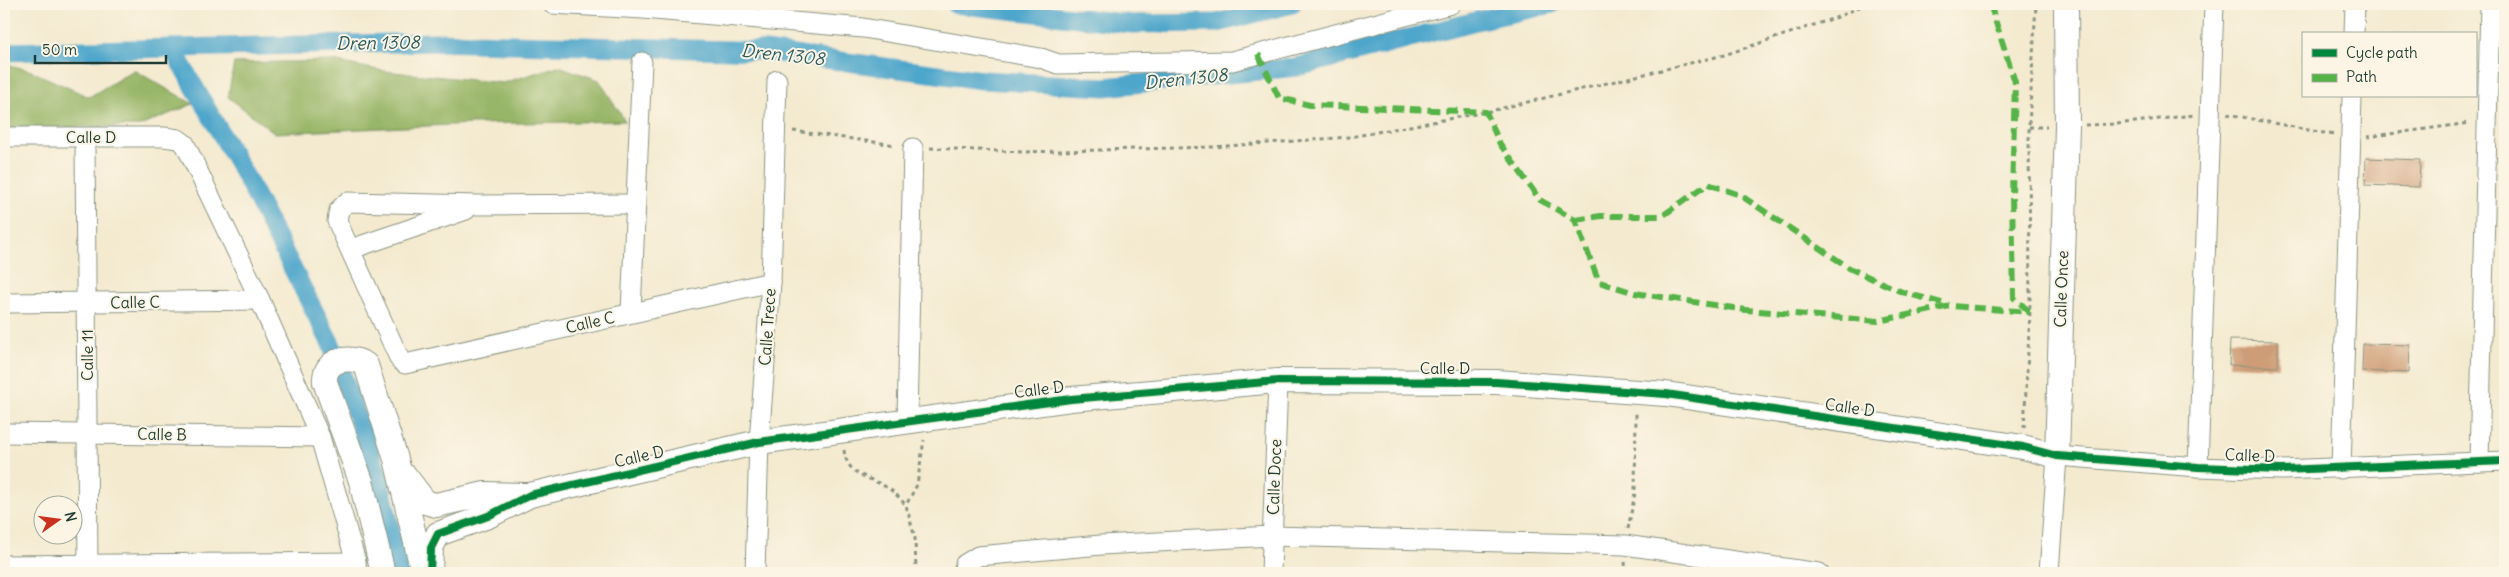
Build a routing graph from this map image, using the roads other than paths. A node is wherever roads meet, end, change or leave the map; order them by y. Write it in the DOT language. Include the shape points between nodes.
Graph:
graph roads {
  1 [pos="552,4"];
  2 [pos="1451,4"];
  3 [pos="2066,4"];
  4 [pos="2214,4"];
  5 [pos="2355,4"];
  6 [pos="2490,4"];
  7 [pos="2354,32"];
  8 [pos="642,62"];
  9 [pos="777,80"];
  10 [pos="2352,98"];
  11 [pos="4,137"];
  12 [pos="85,138"];
  13 [pos="913,148"];
  14 [pos="385,203"];
  15 [pos="636,204"];
  16 [pos="479,205"];
  17 [pos="391,236"];
  18 [pos="351,249"];
  19 [pos="771,282"];
  20 [pos="260,300"];
  21 [pos="10,303"];
  22 [pos="86,303"];
  23 [pos="631,312"];
  24 [pos="1278,381"];
  25 [pos="917,419"];
  26 [pos="87,432"];
  27 [pos="4,433"];
  28 [pos="320,437"];
  29 [pos="759,442"];
  30 [pos="2057,456"];
  31 [pos="396,459"];
  32 [pos="2505,461"];
  33 [pos="2479,462"];
  34 [pos="2198,467"];
  35 [pos="2341,469"];
  36 [pos="530,495"];
  37 [pos="1272,536"];
  38 [pos="4,565"];
  39 [pos="356,568"];
  40 [pos="88,569"];
  41 [pos="383,573"];
  42 [pos="424,573"];
  43 [pos="430,573"];
  44 [pos="755,573"];
  45 [pos="962,573"];
  46 [pos="1271,573"];
  47 [pos="1819,573"];
  48 [pos="2049,573"];
  1 -- 2 [label="street" via="863,28 1041,58 1058,64 1232,61"];
  3 -- 30 [label="street, Calle Once" via="2067,126"];
  4 -- 34 [label="street"];
  5 -- 7 [label="street"];
  6 -- 33 [label="street"];
  8 -- 15 [label="street"];
  9 -- 19 [label="street, Calle Trece"];
  10 -- 35 [label="street"];
  11 -- 12 [label="street, Calle D"];
  12 -- 20 [label="street, Calle D" via="164,137 178,139 185,144"];
  12 -- 22 [label="street, Calle 11"];
  13 -- 25 [label="street"];
  14 -- 16 [label="street"];
  14 -- 17 [label="street" via="394,218"];
  14 -- 18 [label="street" via="347,202 341,206 337,221"];
  15 -- 16 [label="street"];
  15 -- 23 [label="street"];
  16 -- 17 [label="street"];
  17 -- 18 [label="street"];
  18 -- 23 [label="street, Calle C" via="400,360 405,364"];
  19 -- 23 [label="street, Calle C"];
  19 -- 29 [label="street, Calle Trece"];
  20 -- 22 [label="street, Calle C"];
  20 -- 28 [label="street"];
  21 -- 22 [label="street, Calle C"];
  22 -- 26 [label="street, Calle 11"];
  24 -- 25 [label="street, Calle D" via="1071,399"];
  24 -- 30 [label="street, Calle D" via="1496,382 1666,394 2023,446"];
  24 -- 37 [label="street, Calle Doce"];
  25 -- 29 [label="street, Calle D"];
  26 -- 27 [label="street, Calle B"];
  26 -- 28 [label="street, Calle B"];
  26 -- 40 [label="street, Calle 11"];
  28 -- 39 [label="street"];
  29 -- 36 [label="street, Calle D"];
  29 -- 44 [label="street, Calle Trece"];
  30 -- 34 [label="street, Calle D"];
  30 -- 48 [label="street, Calle Once"];
  31 -- 36 [label="street, Calle D" via="419,496 436,505 484,494"];
  31 -- 41 [label="street" via="366,365 359,359 339,362 324,373 325,382 361,481"];
  31 -- 42 [label="street"];
  32 -- 33 [label="street, Calle D"];
  33 -- 35 [label="street, Calle D"];
  34 -- 35 [label="street, Calle D"];
  36 -- 43 [label="street, Calle D" via="488,516 438,534 432,548"];
  37 -- 45 [label="street" via="1101,545 978,556 965,564"];
  37 -- 46 [label="street, Calle Doce"];
  37 -- 47 [label="street" via="1625,545"];
  38 -- 40 [label="street"];
  39 -- 40 [label="street"];
}
